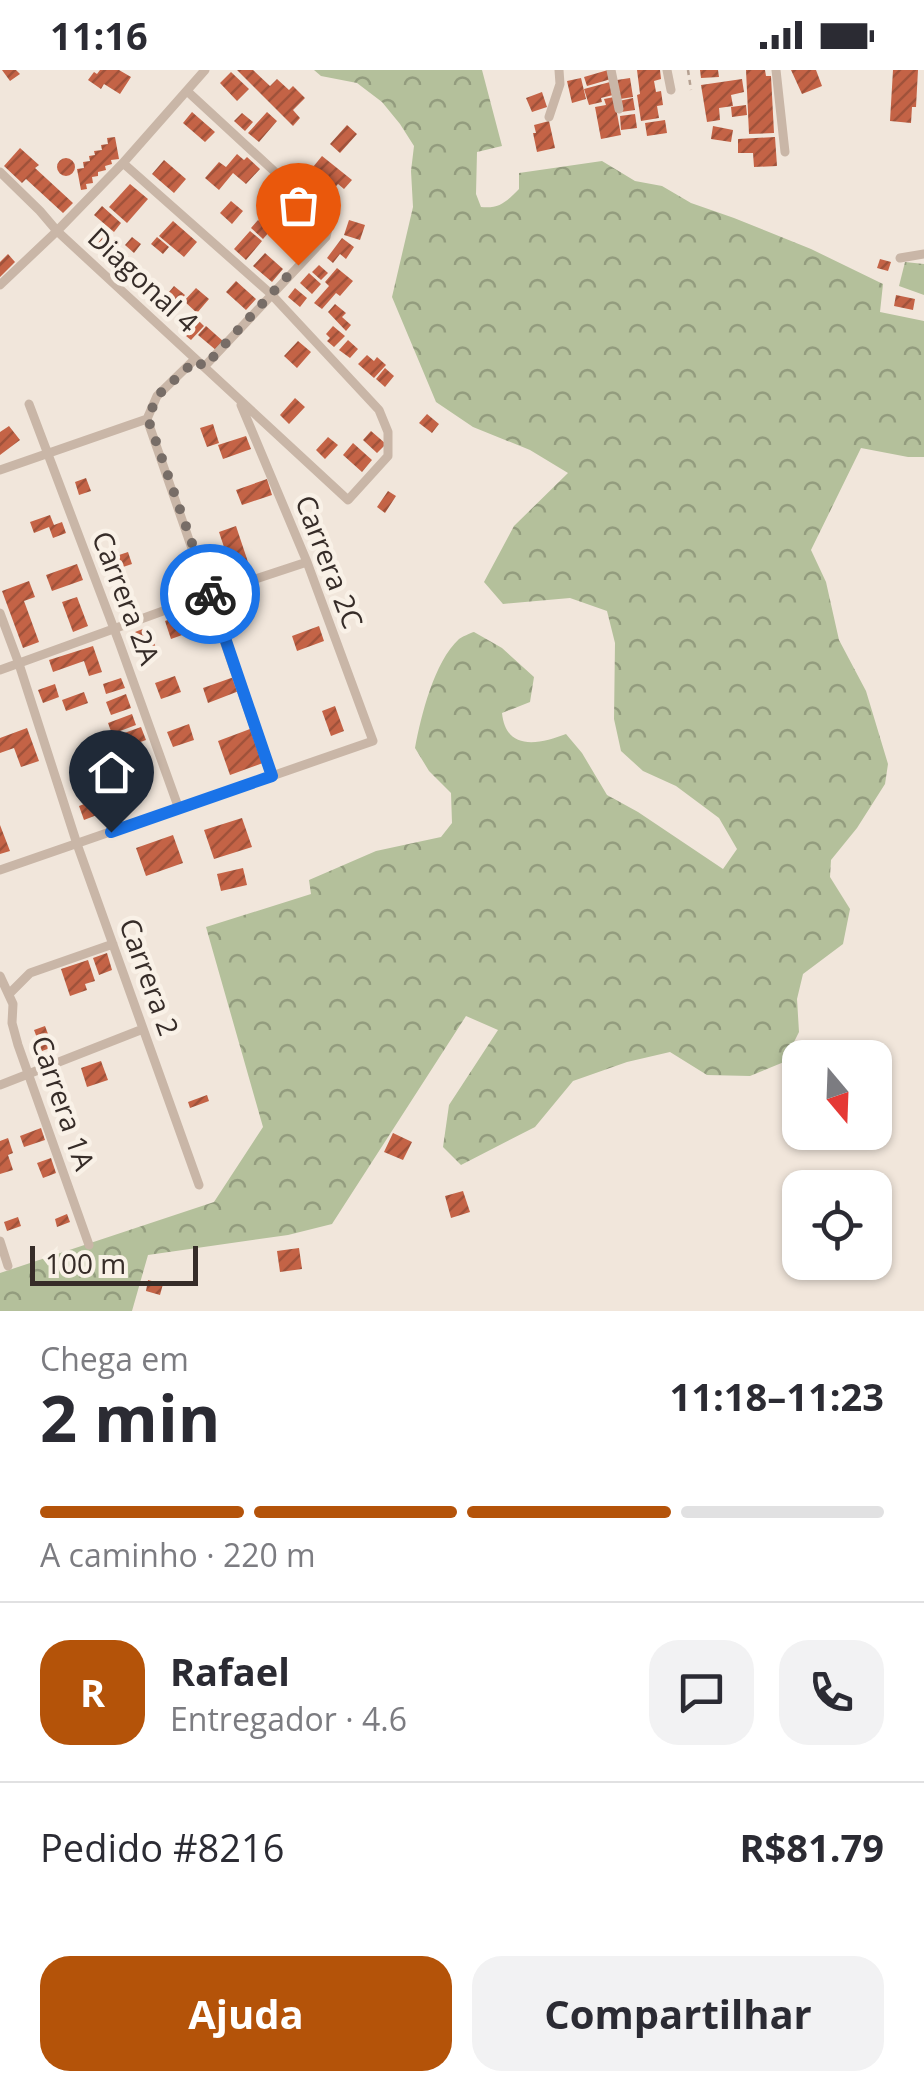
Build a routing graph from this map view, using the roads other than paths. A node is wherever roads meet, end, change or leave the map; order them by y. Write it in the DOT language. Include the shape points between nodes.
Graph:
graph roads {
  1 [pos="205,70"];
  2 [pos="559,70"];
  3 [pos="612,70"];
  4 [pos="667,70"];
  5 [pos="776,70"];
  6 [pos="187,90"];
  7 [pos="671,90"];
  8 [pos="619,110"];
  9 [pos="549,117"];
  10 [pos="784,152"];
  11 [pos="123,163"];
  12 [pos="0,172"];
  13 [pos="56,231"];
  14 [pos="924,254"];
  15 [pos="900,258"];
  16 [pos="0,285"];
  17 [pos="271,294"];
  18 [pos="200,363"];
  19 [pos="240,402"];
  20 [pos="29,404"];
  21 [pos="148,419"];
  22 [pos="48,454"];
  23 [pos="0,470"];
  24 [pos="307,562"];
  25 [pos="210,594"];
  26 [pos="0,614"];
  27 [pos="113,628"];
  28 [pos="19,664"];
  29 [pos="0,670"];
  30 [pos="272,776"];
  31 [pos="179,809"];
  32 [pos="77,844"];
  33 [pos="0,870"];
  34 [pos="113,944"];
  35 [pos="0,976"];
  36 [pos="9,994"];
  37 [pos="144,1029"];
  38 [pos="28,1074"];
  39 [pos="0,1085"];
  40 [pos="199,1185"];
  41 [pos="0,1242"];
  42 [pos="89,1245"];
  43 [pos="8,1266"];
  1 -- 6 [label="street"];
  2 -- 9 [label="street"];
  3 -- 8 [label="street"];
  4 -- 7 [label="street"];
  5 -- 10 [label="street"];
  6 -- 11 [label="street"];
  6 -- 17 [label="street" via="326,219 326,236"];
  11 -- 13 [label="street"];
  11 -- 17 [label="street"];
  12 -- 13 [label="street, Diagonal 4"];
  13 -- 16 [label="street"];
  13 -- 18 [label="street, Diagonal 4"];
  14 -- 15 [label="street"];
  17 -- 18 [label="street"];
  17 -- 19 [label="street, Diagonal 4" via="378,410 388,432 388,456 348,500"];
  18 -- 19 [label="street, Diagonal 4"];
  18 -- 21 [label="street" via="157,396"];
  19 -- 24 [label="street, Carrera 2C"];
  20 -- 22 [label="street, Carrera 2A"];
  21 -- 22 [label="street"];
  21 -- 25 [label="street"];
  22 -- 23 [label="street"];
  22 -- 27 [label="street, Carrera 2A"];
  24 -- 25 [label="street"];
  24 -- 30 [label="street, Carrera 2C" via="373,741"];
  25 -- 27 [label="street"];
  25 -- 30 [label="street"];
  26 -- 28 [label="street, Carrera 2"];
  27 -- 28 [label="street"];
  27 -- 31 [label="street, Carrera 2A"];
  28 -- 29 [label="street"];
  28 -- 32 [label="street, Carrera 2"];
  30 -- 31 [label="street"];
  31 -- 32 [label="street"];
  32 -- 33 [label="street"];
  32 -- 34 [label="street, Carrera 2"];
  34 -- 36 [label="street" via="30,973"];
  34 -- 37 [label="street, Carrera 2"];
  35 -- 36 [label="street, Carrera 1A"];
  36 -- 38 [label="street, Carrera 1A"];
  37 -- 38 [label="street"];
  37 -- 40 [label="street, Carrera 2"];
  38 -- 39 [label="street"];
  38 -- 42 [label="street, Carrera 1A"];
  41 -- 43 [label="street"];
}
